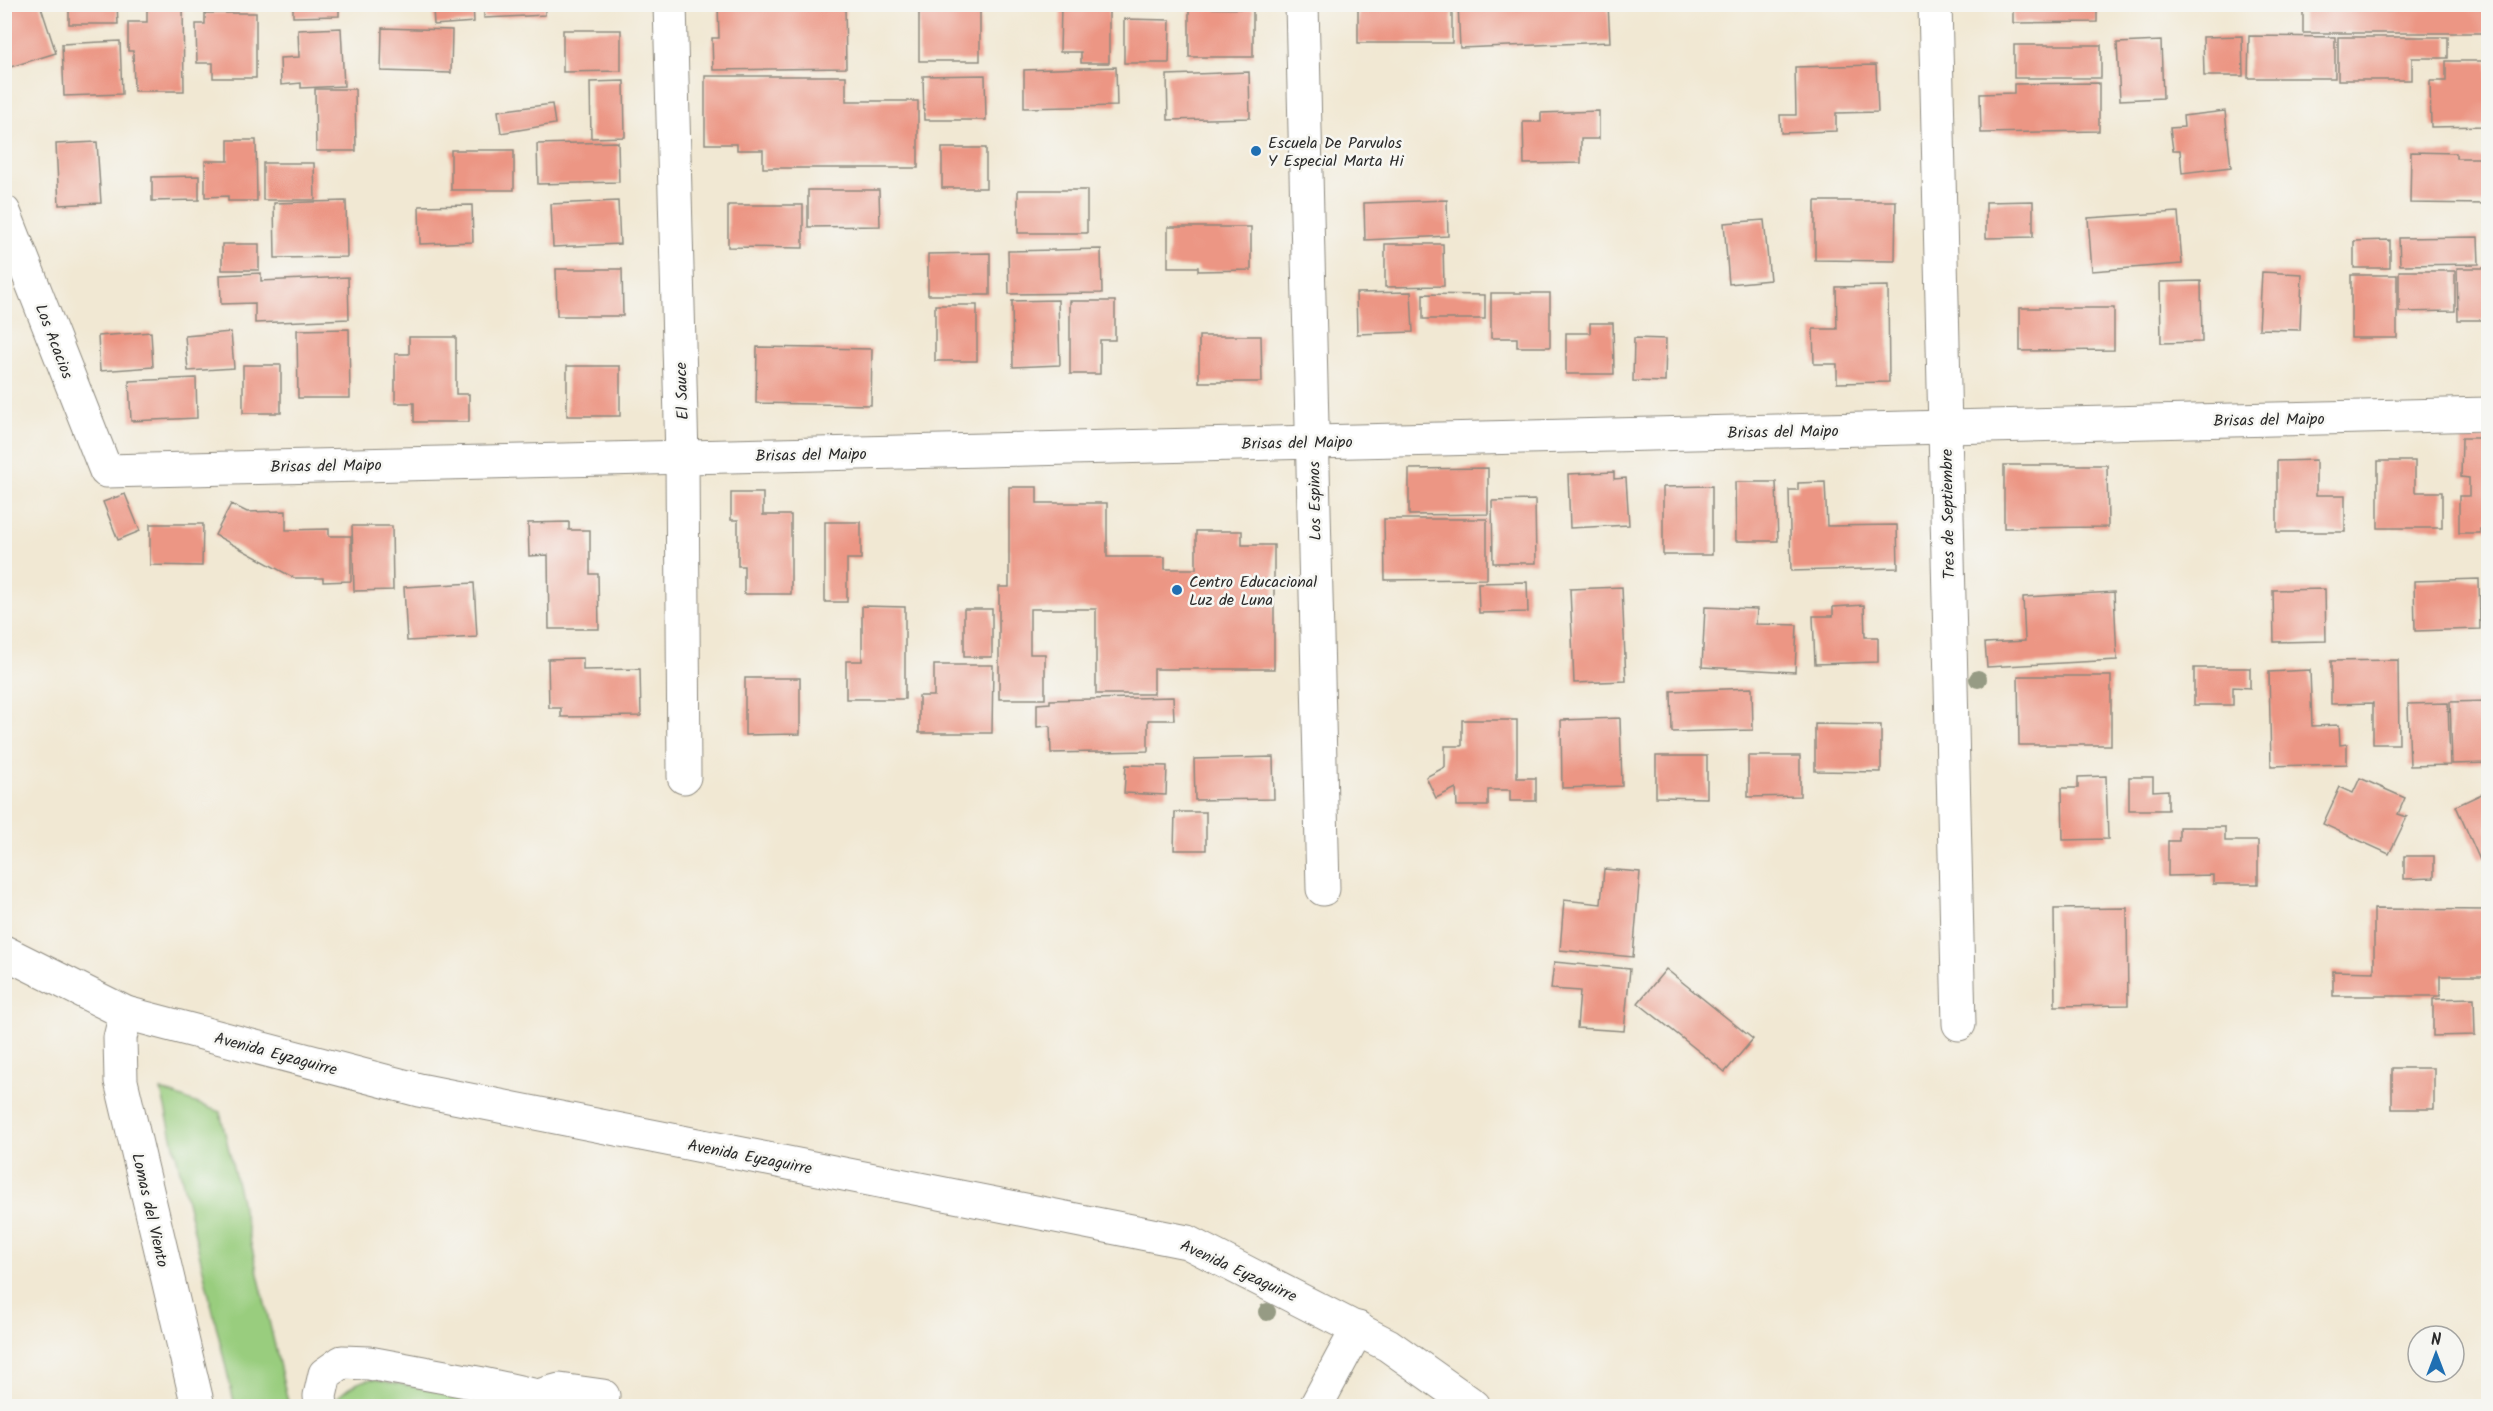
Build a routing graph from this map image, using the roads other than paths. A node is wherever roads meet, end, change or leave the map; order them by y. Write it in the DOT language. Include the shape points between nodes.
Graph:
graph roads {
  1 [pos="670,4"];
  2 [pos="1302,4"];
  3 [pos="1935,4"];
  4 [pos="4,212"];
  5 [pos="2488,414"];
  6 [pos="1945,427"];
  7 [pos="1312,442"];
  8 [pos="682,457"];
  9 [pos="106,471"];
  10 [pos="684,777"];
  11 [pos="1323,889"];
  12 [pos="4,952"];
  13 [pos="126,1013"];
  14 [pos="1959,1024"];
  15 [pos="1358,1328"];
  16 [pos="603,1396"];
  17 [pos="539,1402"];
  18 [pos="198,1407"];
  19 [pos="321,1407"];
  20 [pos="1316,1407"];
  21 [pos="1474,1407"];
  1 -- 8 [label="street, El Sauce"];
  2 -- 7 [label="street, Los Espinos"];
  3 -- 6 [label="street, Tres de Septiembre"];
  4 -- 9 [label="street, Los Acacios"];
  5 -- 6 [label="street, Brisas del Maipo"];
  6 -- 7 [label="street, Brisas del Maipo"];
  6 -- 14 [label="street, Tres de Septiembre"];
  7 -- 8 [label="street, Brisas del Maipo"];
  7 -- 11 [label="street, Los Espinos"];
  8 -- 9 [label="street, Brisas del Maipo"];
  8 -- 10 [label="street, El Sauce"];
  12 -- 13 [label="street, Avenida Eyzaguirre"];
  13 -- 15 [label="street, Avenida Eyzaguirre" via="419,1090 1187,1242"];
  13 -- 18 [label="street, Lomas del Viento" via="120,1038 121,1081"];
  15 -- 20 [label="street"];
  15 -- 21 [label="street, Avenida Eyzaguirre"];
  16 -- 17 [label="street" via="560,1390"];
  17 -- 19 [label="street" via="413,1370 342,1362 325,1374"];
}
